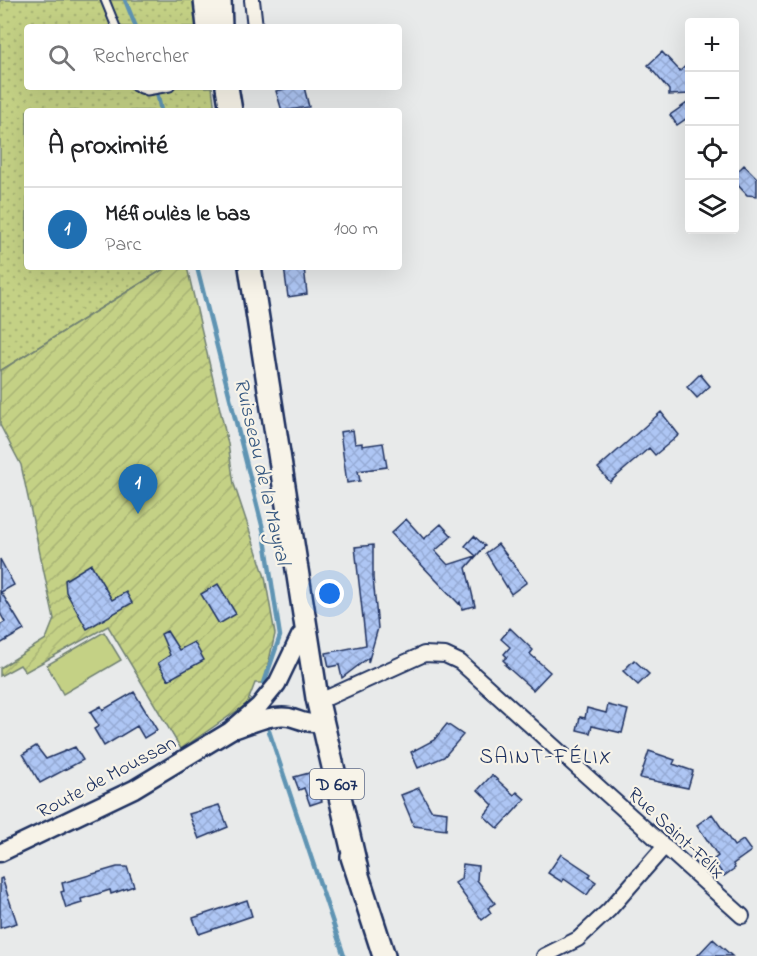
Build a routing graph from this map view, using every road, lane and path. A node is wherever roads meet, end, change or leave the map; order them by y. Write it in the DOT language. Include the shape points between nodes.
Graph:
graph roads {
  1 [pos="105,0"];
  2 [pos="205,0"];
  3 [pos="220,0"];
  4 [pos="252,0"];
  5 [pos="115,24"];
  6 [pos="208,24"];
  7 [pos="221,24"];
  8 [pos="255,24"];
  9 [pos="217,90"];
  10 [pos="228,90"];
  11 [pos="219,108"];
  12 [pos="230,108"];
  13 [pos="250,270"];
  14 [pos="291,532"];
  15 [pos="300,636"];
  16 [pos="317,698"];
  17 [pos="313,723"];
  18 [pos="230,731"];
  19 [pos="665,846"];
  20 [pos="0,854"];
  21 [pos="357,870"];
  22 [pos="742,916"];
  23 [pos="384,956"];
  24 [pos="544,956"];
  1 -- 5 [label="lane"];
  2 -- 6 [label="main road"];
  3 -- 7 [label="main road"];
  4 -- 8 [label="street"];
  9 -- 11 [label="main road"];
  10 -- 12 [label="main road"];
  13 -- 14 [label="main road, D 607"];
  14 -- 15 [label="main road, D 607"];
  14 -- 16 [label="main road, D 607"];
  15 -- 17 [label="main road, D 607" via="305,692"];
  15 -- 18 [label="street" via="277,684"];
  16 -- 19 [label="street, Rue Saint-Félix" via="329,697 424,654 445,655 460,662"];
  16 -- 21 [label="main road, D 607"];
  17 -- 18 [label="street" via="274,717"];
  17 -- 21 [label="main road, D 607"];
  18 -- 20 [label="street, Route de Moussan" via="134,789"];
  19 -- 22 [label="street, Rue Saint-Félix"];
  19 -- 24 [label="street" via="578,939"];
  21 -- 23 [label="main road, D 607"];
}
